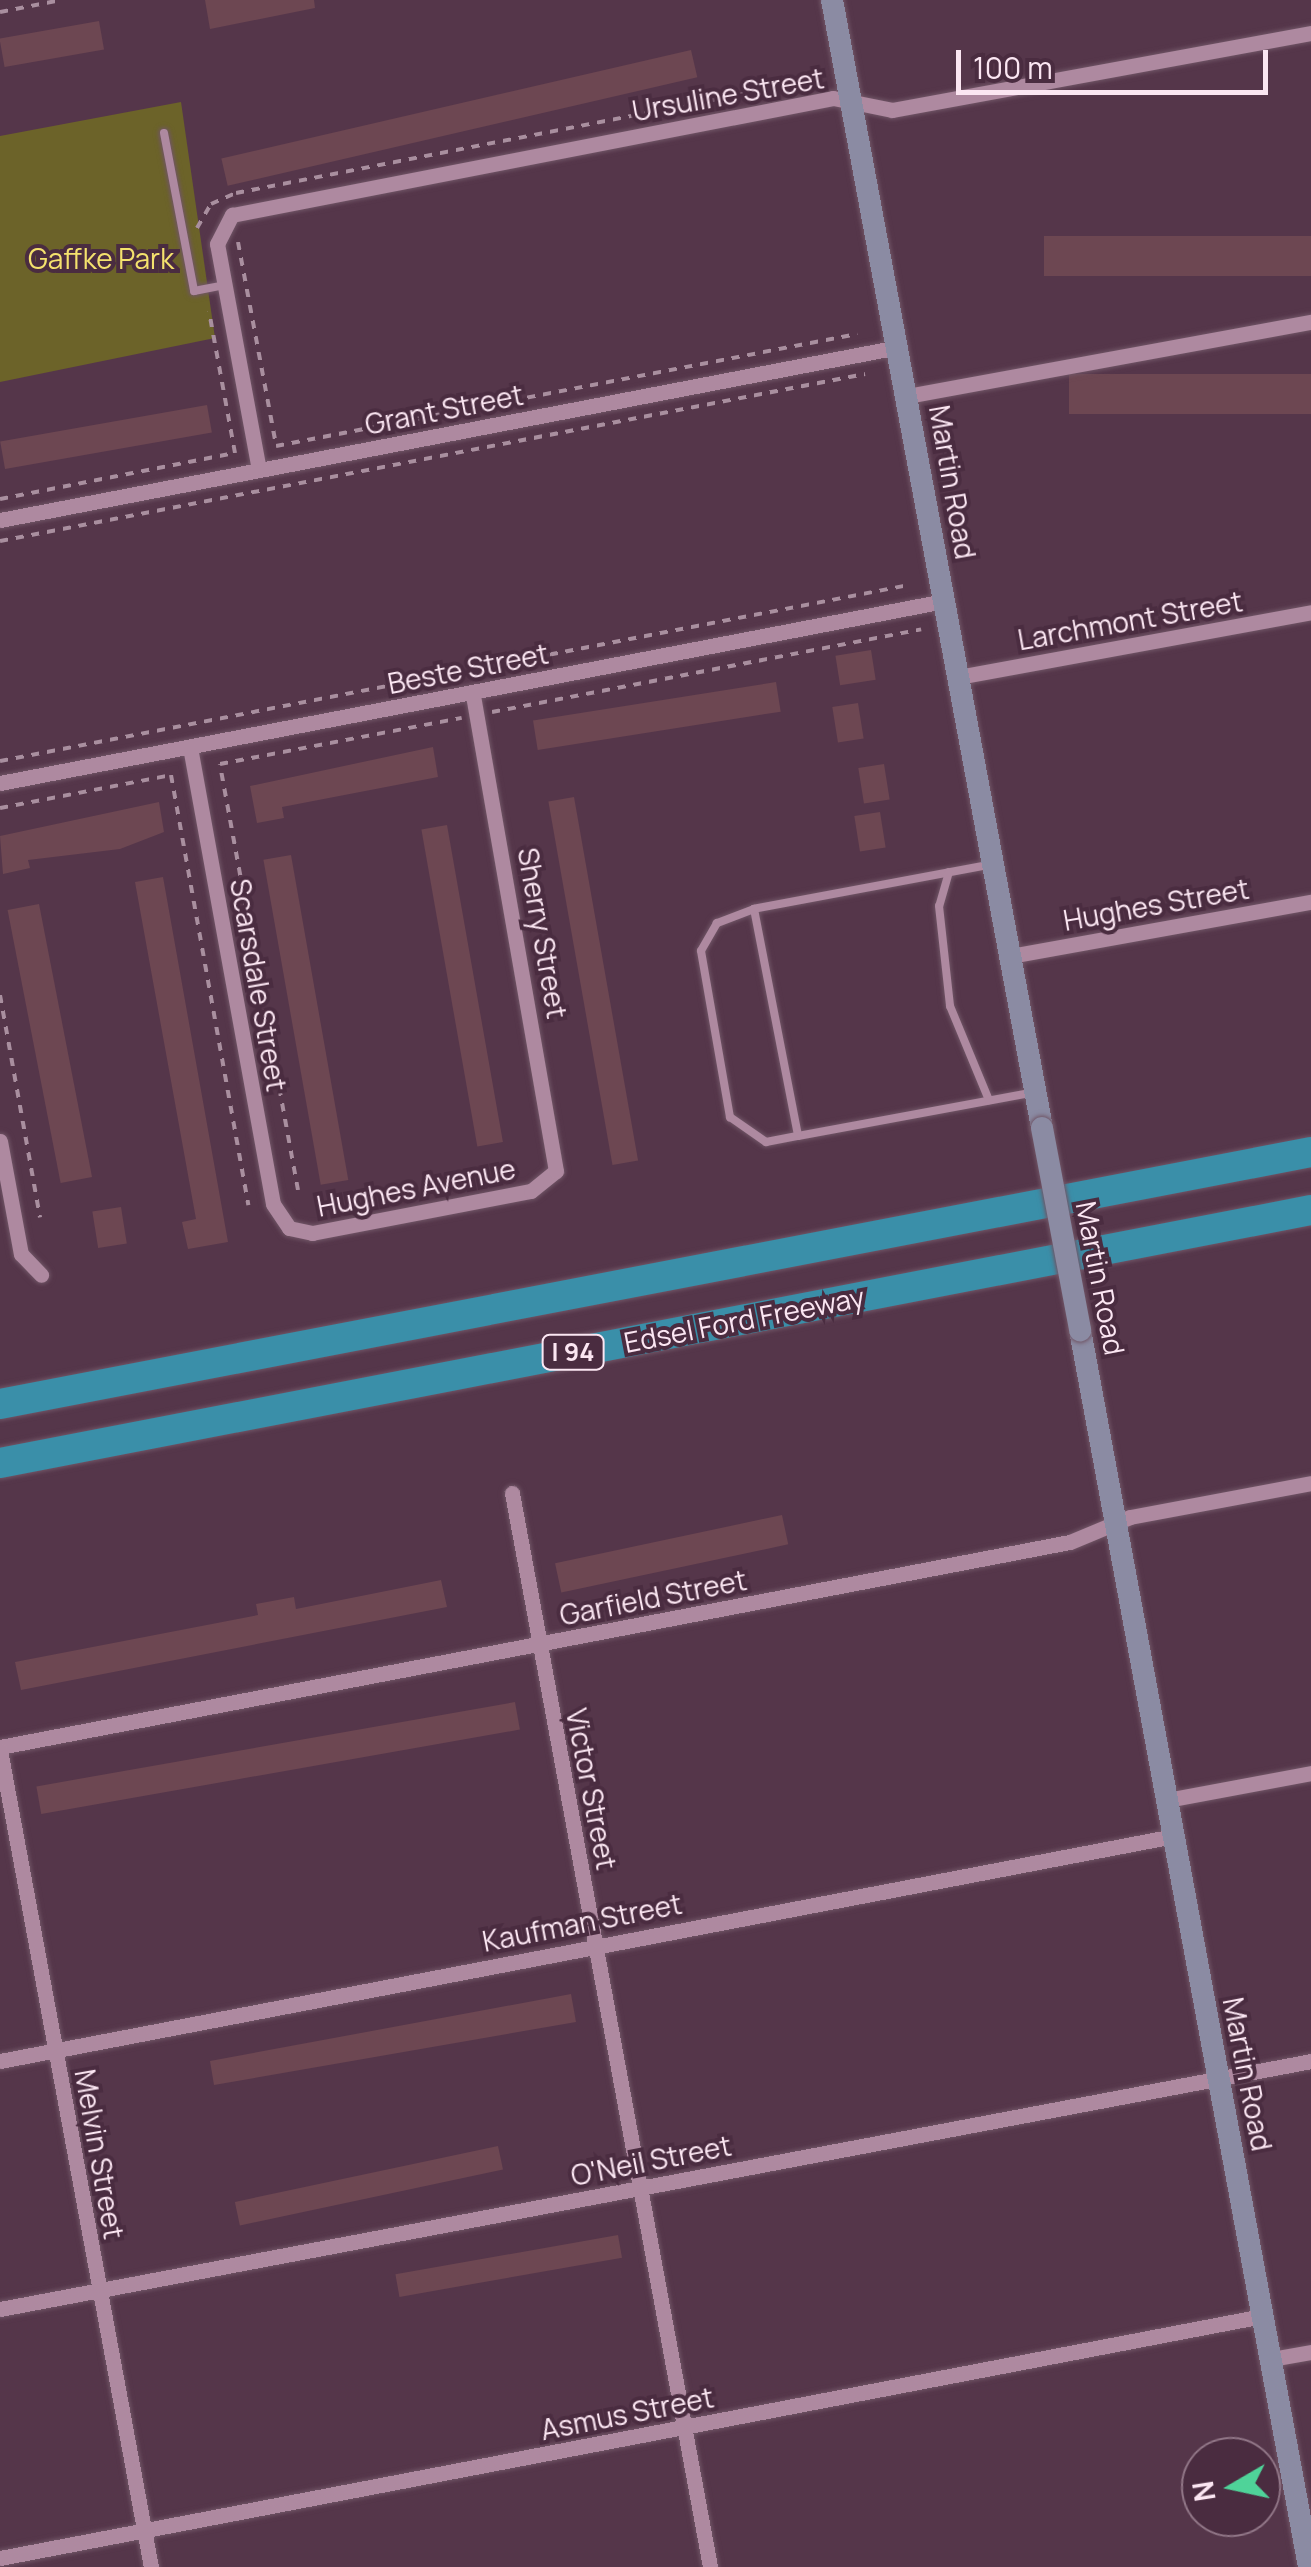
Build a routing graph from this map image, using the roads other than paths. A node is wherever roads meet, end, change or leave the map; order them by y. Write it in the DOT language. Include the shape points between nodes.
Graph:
graph roads {
  1 [pos="832,0"];
  2 [pos="1311,33"];
  3 [pos="852,103"];
  4 [pos="164,134"];
  5 [pos="224,285"];
  6 [pos="1311,322"];
  7 [pos="898,347"];
  8 [pos="907,396"];
  9 [pos="259,470"];
  10 [pos="0,520"];
  11 [pos="944,601"];
  12 [pos="1311,612"];
  13 [pos="958,677"];
  14 [pos="473,692"];
  15 [pos="190,747"];
  16 [pos="0,783"];
  17 [pos="992,864"];
  18 [pos="950,872"];
  19 [pos="1311,902"];
  20 [pos="754,910"];
  21 [pos="1010,956"];
  22 [pos="1035,1092"];
  23 [pos="989,1100"];
  24 [pos="798,1136"];
  25 [pos="0,1141"];
  26 [pos="1311,1152"];
  27 [pos="550,1180"];
  28 [pos="1311,1210"];
  29 [pos="289,1228"];
  30 [pos="1311,1230"];
  31 [pos="1145,1242"];
  32 [pos="41,1275"];
  33 [pos="0,1404"];
  34 [pos="0,1463"];
  35 [pos="1311,1484"];
  36 [pos="512,1493"];
  37 [pos="1116,1522"];
  38 [pos="539,1644"];
  39 [pos="0,1749"];
  40 [pos="1311,1773"];
  41 [pos="1167,1800"];
  42 [pos="1174,1836"];
  43 [pos="596,1945"];
  44 [pos="55,2050"];
  45 [pos="1311,2061"];
  46 [pos="0,2062"];
  47 [pos="1217,2078"];
  48 [pos="639,2188"];
  49 [pos="100,2290"];
  50 [pos="0,2309"];
  51 [pos="1263,2316"];
  52 [pos="1311,2352"];
  53 [pos="1271,2359"];
  54 [pos="684,2427"];
  55 [pos="144,2530"];
  56 [pos="0,2558"];
  57 [pos="151,2567"];
  58 [pos="710,2567"];
  59 [pos="1309,2567"];
  1 -- 3 [label="street, Martin Road"];
  2 -- 3 [label="street, Ursuline Street" via="892,110"];
  3 -- 5 [label="street, Ursuline Street" via="814,101 252,209 220,228"];
  3 -- 7 [label="street, Martin Road"];
  4 -- 5 [label="lane" via="194,291"];
  5 -- 9 [label="street"];
  6 -- 8 [label="street"];
  7 -- 8 [label="street, Martin Road"];
  7 -- 9 [label="street, Grant Street"];
  8 -- 11 [label="street, Martin Road"];
  9 -- 10 [label="street, Grant Street"];
  11 -- 13 [label="street, Martin Road"];
  11 -- 14 [label="street, Beste Street"];
  12 -- 13 [label="street, Larchmont Street"];
  13 -- 17 [label="street, Martin Road"];
  14 -- 15 [label="street, Beste Street"];
  14 -- 27 [label="street, Sherry Street" via="558,1151"];
  15 -- 16 [label="street, Beste Street"];
  15 -- 29 [label="street, Scarsdale Street" via="273,1204"];
  17 -- 18 [label="lane"];
  17 -- 21 [label="street, Martin Road"];
  18 -- 20 [label="lane"];
  18 -- 23 [label="lane" via="939,906 950,1006"];
  19 -- 21 [label="street, Hughes Street"];
  20 -- 24 [label="lane"];
  20 -- 24 [label="lane" via="717,923 700,952 730,1116 766,1142"];
  21 -- 22 [label="street, Martin Road"];
  22 -- 23 [label="lane"];
  22 -- 37 [label="street, Martin Road, bridge"];
  23 -- 24 [label="lane"];
  25 -- 32 [label="street" via="21,1254"];
  26 -- 33 [label="highway, Edsel Ford Freeway / I 94"];
  27 -- 29 [label="street, Hughes Avenue" via="312,1232"];
  28 -- 31 [label="highway, Edsel Ford Freeway / I 94"];
  30 -- 31 [label="highway"];
  31 -- 34 [label="highway, Edsel Ford Freeway / I 94"];
  35 -- 37 [label="street, Garfield Street"];
  36 -- 38 [label="street, Victor Street"];
  37 -- 38 [label="street, Garfield Street" via="1070,1542"];
  37 -- 41 [label="street, Martin Road"];
  38 -- 39 [label="street, Garfield Street"];
  38 -- 43 [label="street, Victor Street"];
  39 -- 44 [label="street, Melvin Street"];
  40 -- 41 [label="street"];
  41 -- 42 [label="street, Martin Road"];
  42 -- 43 [label="street, Kaufman Street"];
  42 -- 47 [label="street, Martin Road"];
  43 -- 44 [label="street, Kaufman Street"];
  43 -- 48 [label="street, Victor Street"];
  44 -- 46 [label="street, Kaufman Street"];
  44 -- 49 [label="street, Melvin Street"];
  45 -- 47 [label="street, O'Neil Street"];
  47 -- 48 [label="street, O'Neil Street"];
  47 -- 51 [label="street, Martin Road"];
  48 -- 49 [label="street, O'Neil Street"];
  48 -- 54 [label="street, Victor Street"];
  49 -- 50 [label="street, O'Neil Street"];
  49 -- 55 [label="street, Melvin Street"];
  51 -- 53 [label="street, Martin Road"];
  51 -- 54 [label="street, Asmus Street"];
  52 -- 53 [label="street"];
  53 -- 59 [label="street, Martin Road"];
  54 -- 55 [label="street, Asmus Street"];
  54 -- 58 [label="street, Victor Street"];
  55 -- 56 [label="street, Asmus Street"];
  55 -- 57 [label="street, Melvin Street"];
}
